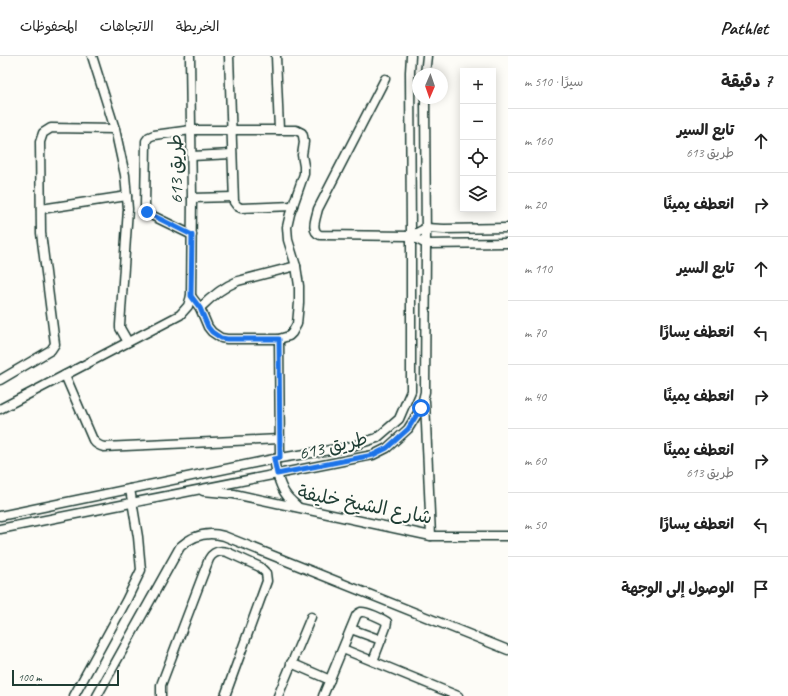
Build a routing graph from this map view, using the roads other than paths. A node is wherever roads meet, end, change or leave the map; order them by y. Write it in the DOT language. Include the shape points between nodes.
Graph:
graph roads {
  1 [pos="92,56"];
  2 [pos="190,56"];
  3 [pos="229,56"];
  4 [pos="276,56"];
  5 [pos="411,56"];
  6 [pos="427,56"];
  7 [pos="426,68"];
  8 [pos="385,79"];
  9 [pos="425,104"];
  10 [pos="115,129"];
  11 [pos="191,130"];
  12 [pos="232,130"];
  13 [pos="278,130"];
  14 [pos="232,154"];
  15 [pos="192,156"];
  16 [pos="127,196"];
  17 [pos="233,197"];
  18 [pos="192,198"];
  19 [pos="293,206"];
  20 [pos="41,208"];
  21 [pos="426,228"];
  22 [pos="508,228"];
  23 [pos="192,235"];
  24 [pos="411,236"];
  25 [pos="508,243"];
  26 [pos="426,244"];
  27 [pos="296,266"];
  28 [pos="191,296"];
  29 [pos="200,308"];
  30 [pos="279,339"];
  31 [pos="128,342"];
  32 [pos="66,375"];
  33 [pos="0,380"];
  34 [pos="425,392"];
  35 [pos="0,409"];
  36 [pos="280,439"];
  37 [pos="277,459"];
  38 [pos="277,474"];
  39 [pos="130,489"];
  40 [pos="194,491"];
  41 [pos="133,503"];
  42 [pos="299,508"];
  43 [pos="0,516"];
  44 [pos="0,529"];
  45 [pos="431,536"];
  46 [pos="508,536"];
  47 [pos="311,617"];
  48 [pos="351,629"];
  49 [pos="381,640"];
  50 [pos="343,649"];
  51 [pos="508,650"];
  52 [pos="373,661"];
  53 [pos="291,663"];
  54 [pos="330,680"];
  55 [pos="74,696"];
  56 [pos="97,696"];
  57 [pos="161,696"];
  58 [pos="225,696"];
  59 [pos="278,696"];
  60 [pos="323,696"];
  61 [pos="458,696"];
  1 -- 10 [label="street"];
  2 -- 11 [label="street, طريق 613"];
  3 -- 12 [label="street"];
  4 -- 13 [label="street"];
  5 -- 24 [label="street, طريق 613"];
  6 -- 7 [label="street"];
  8 -- 24 [label="street" via="318,209 315,230 320,236"];
  9 -- 21 [label="street, طريق 613"];
  10 -- 16 [label="street"];
  10 -- 20 [label="street" via="51,128 43,133 40,142"];
  11 -- 12 [label="street"];
  11 -- 15 [label="street, طريق 613"];
  11 -- 23 [label="street" via="154,135 146,141 145,207 152,215"];
  12 -- 13 [label="street"];
  12 -- 14 [label="street"];
  13 -- 19 [label="street" via="296,130 302,133 304,139 304,174"];
  14 -- 15 [label="street"];
  14 -- 17 [label="street"];
  15 -- 18 [label="street, طريق 613"];
  16 -- 20 [label="street"];
  16 -- 31 [label="street" via="120,328"];
  17 -- 18 [label="street"];
  17 -- 19 [label="street" via="235,204 241,208"];
  18 -- 23 [label="street, طريق 613"];
  19 -- 27 [label="street" via="287,234"];
  20 -- 33 [label="street" via="41,233 55,344 51,350"];
  21 -- 22 [label="street"];
  21 -- 24 [label="street"];
  21 -- 26 [label="street, طريق 613"];
  23 -- 28 [label="street, طريق 613"];
  24 -- 26 [label="street"];
  24 -- 37 [label="street, طريق 613" via="411,391 399,419 377,438 349,447"];
  25 -- 26 [label="street"];
  26 -- 34 [label="street, طريق 613"];
  27 -- 29 [label="street" via="238,281 214,295"];
  27 -- 30 [label="street" via="299,295 297,324 289,336"];
  28 -- 29 [label="street"];
  28 -- 31 [label="street, طريق 613" via="188,306 180,315"];
  29 -- 30 [label="street" via="208,327 221,338"];
  30 -- 36 [label="street"];
  31 -- 32 [label="street, طريق 613"];
  32 -- 35 [label="street, طريق 613"];
  32 -- 36 [label="street" via="93,440 104,447"];
  34 -- 38 [label="street, طريق 613" via="421,408 408,429 387,448 373,455"];
  34 -- 45 [label="street"];
  36 -- 37 [label="street"];
  37 -- 38 [label="street"];
  37 -- 39 [label="street, طريق 613"];
  38 -- 40 [label="street, طريق 613"];
  38 -- 42 [label="street" via="284,493"];
  39 -- 41 [label="street"];
  39 -- 43 [label="street, طريق 613"];
  40 -- 41 [label="street, طريق 613"];
  40 -- 42 [label="street, شارع الشيخ خليفة" via="234,494"];
  41 -- 44 [label="street, طريق 613"];
  41 -- 55 [label="street" via="141,570"];
  42 -- 45 [label="street, شارع الشيخ خليفة"];
  45 -- 46 [label="street, شارع الشيخ خليفة"];
  47 -- 53 [label="street"];
  48 -- 49 [label="street"];
  48 -- 49 [label="street" via="357,614 365,612 387,622"];
  48 -- 50 [label="street"];
  49 -- 52 [label="street"];
  50 -- 52 [label="street"];
  50 -- 54 [label="street"];
  51 -- 56 [label="street" via="224,536 206,534 189,539 180,547"];
  52 -- 61 [label="street"];
  53 -- 54 [label="street"];
  53 -- 59 [label="street"];
  54 -- 60 [label="street"];
  57 -- 58 [label="street" via="161,685 209,559 216,552 223,551 260,567 266,573 267,581"];
}
